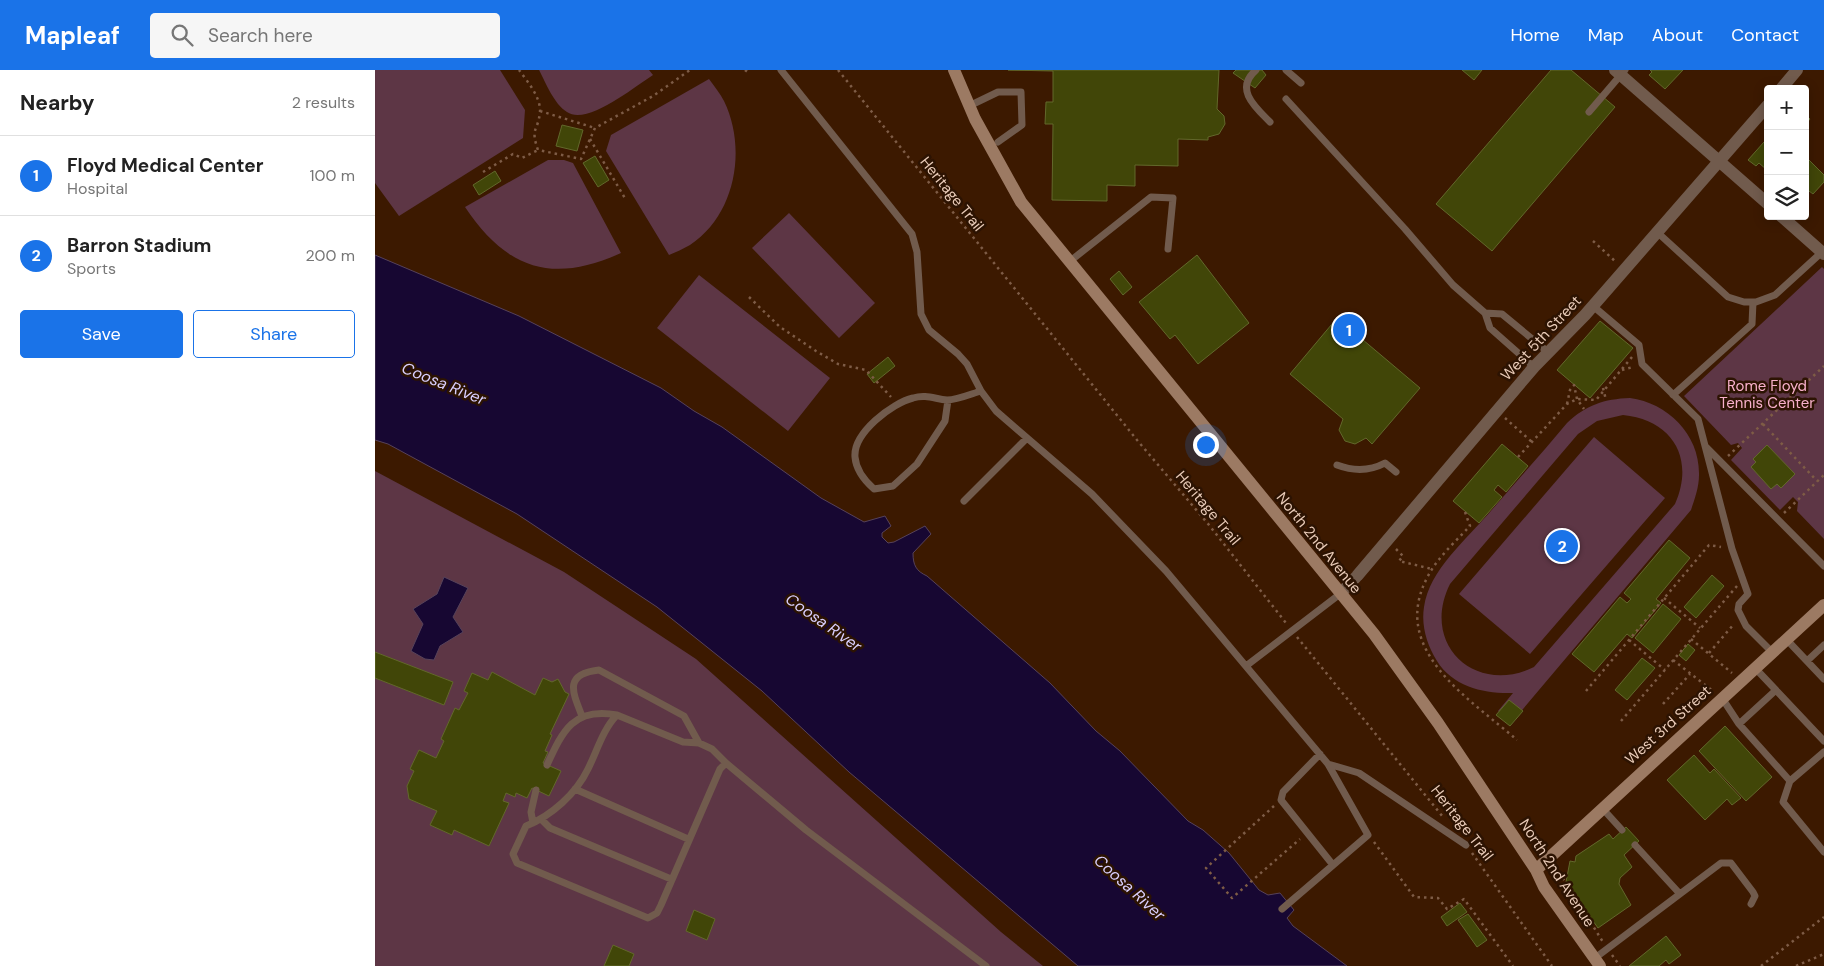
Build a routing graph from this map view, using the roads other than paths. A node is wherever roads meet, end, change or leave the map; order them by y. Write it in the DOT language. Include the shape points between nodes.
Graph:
graph roads {
  1 [pos="781,70"];
  2 [pos="954,70"];
  3 [pos="1256,70"];
  4 [pos="1286,70"];
  5 [pos="1797,70"];
  6 [pos="1620,72"];
  7 [pos="1301,83"];
  8 [pos="1784,85"];
  9 [pos="1286,100"];
  10 [pos="969,106"];
  11 [pos="1764,109"];
  12 [pos="1589,112"];
  13 [pos="1270,122"];
  14 [pos="997,148"];
  15 [pos="1719,161"];
  16 [pos="1764,200"];
  17 [pos="1786,220"];
  18 [pos="1657,232"];
  19 [pos="1168,249"];
  20 [pos="1823,253"];
  21 [pos="1069,262"];
  22 [pos="1753,302"];
  23 [pos="1593,306"];
  24 [pos="1485,313"];
  25 [pos="1548,352"];
  26 [pos="1534,368"];
  27 [pos="981,391"];
  28 [pos="1673,394"];
  29 [pos="947,400"];
  30 [pos="1027,438"];
  31 [pos="1706,446"];
  32 [pos="1337,465"];
  33 [pos="1396,472"];
  34 [pos="964,501"];
  35 [pos="1824,566"];
  36 [pos="1340,594"];
  37 [pos="1824,605"];
  38 [pos="1787,640"];
  39 [pos="1824,645"];
  40 [pos="1773,653"];
  41 [pos="1807,661"];
  42 [pos="1246,666"];
  43 [pos="1755,668"];
  44 [pos="1824,679"];
  45 [pos="1776,690"];
  46 [pos="1722,698"];
  47 [pos="617,714"];
  48 [pos="582,716"];
  49 [pos="1739,724"];
  50 [pos="1824,741"];
  51 [pos="699,744"];
  52 [pos="1824,752"];
  53 [pos="1320,754"];
  54 [pos="725,763"];
  55 [pos="1328,764"];
  56 [pos="547,765"];
  57 [pos="1790,781"];
  58 [pos="575,789"];
  59 [pos="536,790"];
  60 [pos="1602,808"];
  61 [pos="542,820"];
  62 [pos="533,823"];
  63 [pos="1622,830"];
  64 [pos="689,839"];
  65 [pos="1466,845"];
  66 [pos="1635,845"];
  67 [pos="1824,852"];
  68 [pos="1333,865"];
  69 [pos="1535,870"];
  70 [pos="671,879"];
  71 [pos="1679,894"];
  72 [pos="1751,904"];
  73 [pos="1281,909"];
  74 [pos="1597,962"];
  75 [pos="986,966"];
  1 -- 27 [label="lane" via="912,234 917,252 919,306 923,320 929,330 967,364"];
  2 -- 10 [label="main road, North 2nd Avenue"];
  3 -- 13 [label="lane" via="1248,81 1247,96"];
  4 -- 7 [label="lane"];
  5 -- 8 [label="street"];
  6 -- 12 [label="lane"];
  6 -- 15 [label="street"];
  9 -- 24 [label="lane" via="1453,285"];
  10 -- 14 [label="main road, North 2nd Avenue"];
  10 -- 14 [label="lane" via="998,92 1021,92 1022,126"];
  11 -- 15 [label="street, West 5th Street"];
  14 -- 21 [label="main road, North 2nd Avenue" via="1021,202"];
  15 -- 16 [label="street"];
  15 -- 18 [label="street, West 5th Street"];
  17 -- 20 [label="street"];
  18 -- 22 [label="lane" via="1728,297"];
  18 -- 23 [label="street, West 5th Street"];
  19 -- 21 [label="lane" via="1173,198 1151,197"];
  20 -- 22 [label="lane" via="1775,295"];
  21 -- 36 [label="main road, North 2nd Avenue"];
  22 -- 28 [label="lane" via="1753,324"];
  23 -- 25 [label="street, West 5th Street"];
  23 -- 28 [label="lane" via="1639,345 1642,364"];
  24 -- 25 [label="lane" via="1502,314"];
  24 -- 26 [label="lane" via="1491,328"];
  25 -- 26 [label="street, West 5th Street"];
  26 -- 36 [label="street, West 5th Street"];
  27 -- 29 [label="lane"];
  27 -- 30 [label="lane" via="997,411"];
  28 -- 31 [label="lane" via="1698,419"];
  29 -- 29 [label="lane" via="924,396 897,404 865,431 855,449 857,468 874,489 893,486 917,464 945,420"];
  30 -- 34 [label="lane"];
  30 -- 42 [label="lane" via="1092,494 1136,538"];
  31 -- 35 [label="lane"];
  31 -- 40 [label="lane" via="1732,549 1748,594 1738,607 1740,617"];
  32 -- 33 [label="lane" via="1359,469 1385,463"];
  36 -- 42 [label="lane"];
  36 -- 69 [label="main road, North 2nd Avenue" via="1403,674"];
  37 -- 38 [label="main road, West 3rd Street"];
  38 -- 40 [label="main road, West 3rd Street"];
  38 -- 41 [label="lane"];
  39 -- 41 [label="lane"];
  40 -- 43 [label="main road, West 3rd Street"];
  41 -- 44 [label="lane"];
  42 -- 53 [label="lane"];
  43 -- 45 [label="lane"];
  43 -- 46 [label="main road, West 3rd Street"];
  45 -- 49 [label="lane"];
  45 -- 50 [label="lane"];
  46 -- 49 [label="lane"];
  46 -- 60 [label="main road, West 3rd Street"];
  47 -- 48 [label="lane" via="599,712"];
  47 -- 51 [label="lane" via="683,742"];
  47 -- 58 [label="lane"];
  48 -- 51 [label="lane" via="572,688 576,677 599,670 685,716"];
  48 -- 56 [label="lane" via="567,727"];
  49 -- 57 [label="lane"];
  51 -- 54 [label="lane" via="712,749"];
  52 -- 57 [label="lane"];
  53 -- 55 [label="lane"];
  53 -- 68 [label="lane" via="1283,792 1281,800"];
  54 -- 64 [label="lane"];
  54 -- 75 [label="lane" via="806,830"];
  55 -- 65 [label="lane" via="1359,773"];
  55 -- 68 [label="lane" via="1368,835"];
  57 -- 67 [label="lane" via="1783,802"];
  58 -- 61 [label="lane"];
  58 -- 64 [label="lane"];
  59 -- 62 [label="lane" via="531,812"];
  60 -- 63 [label="lane"];
  60 -- 69 [label="main road, West 3rd Street"];
  61 -- 62 [label="lane"];
  61 -- 70 [label="lane" via="549,828"];
  62 -- 70 [label="lane" via="526,826 518,841 513,854 517,863 639,916 648,918 657,913"];
  64 -- 70 [label="lane"];
  66 -- 71 [label="lane"];
  68 -- 73 [label="lane"];
  69 -- 74 [label="main road, North 2nd Avenue"];
  71 -- 72 [label="lane" via="1717,865 1726,862 1734,866 1753,892 1755,896"];
  71 -- 74 [label="lane" via="1608,948"];
}
